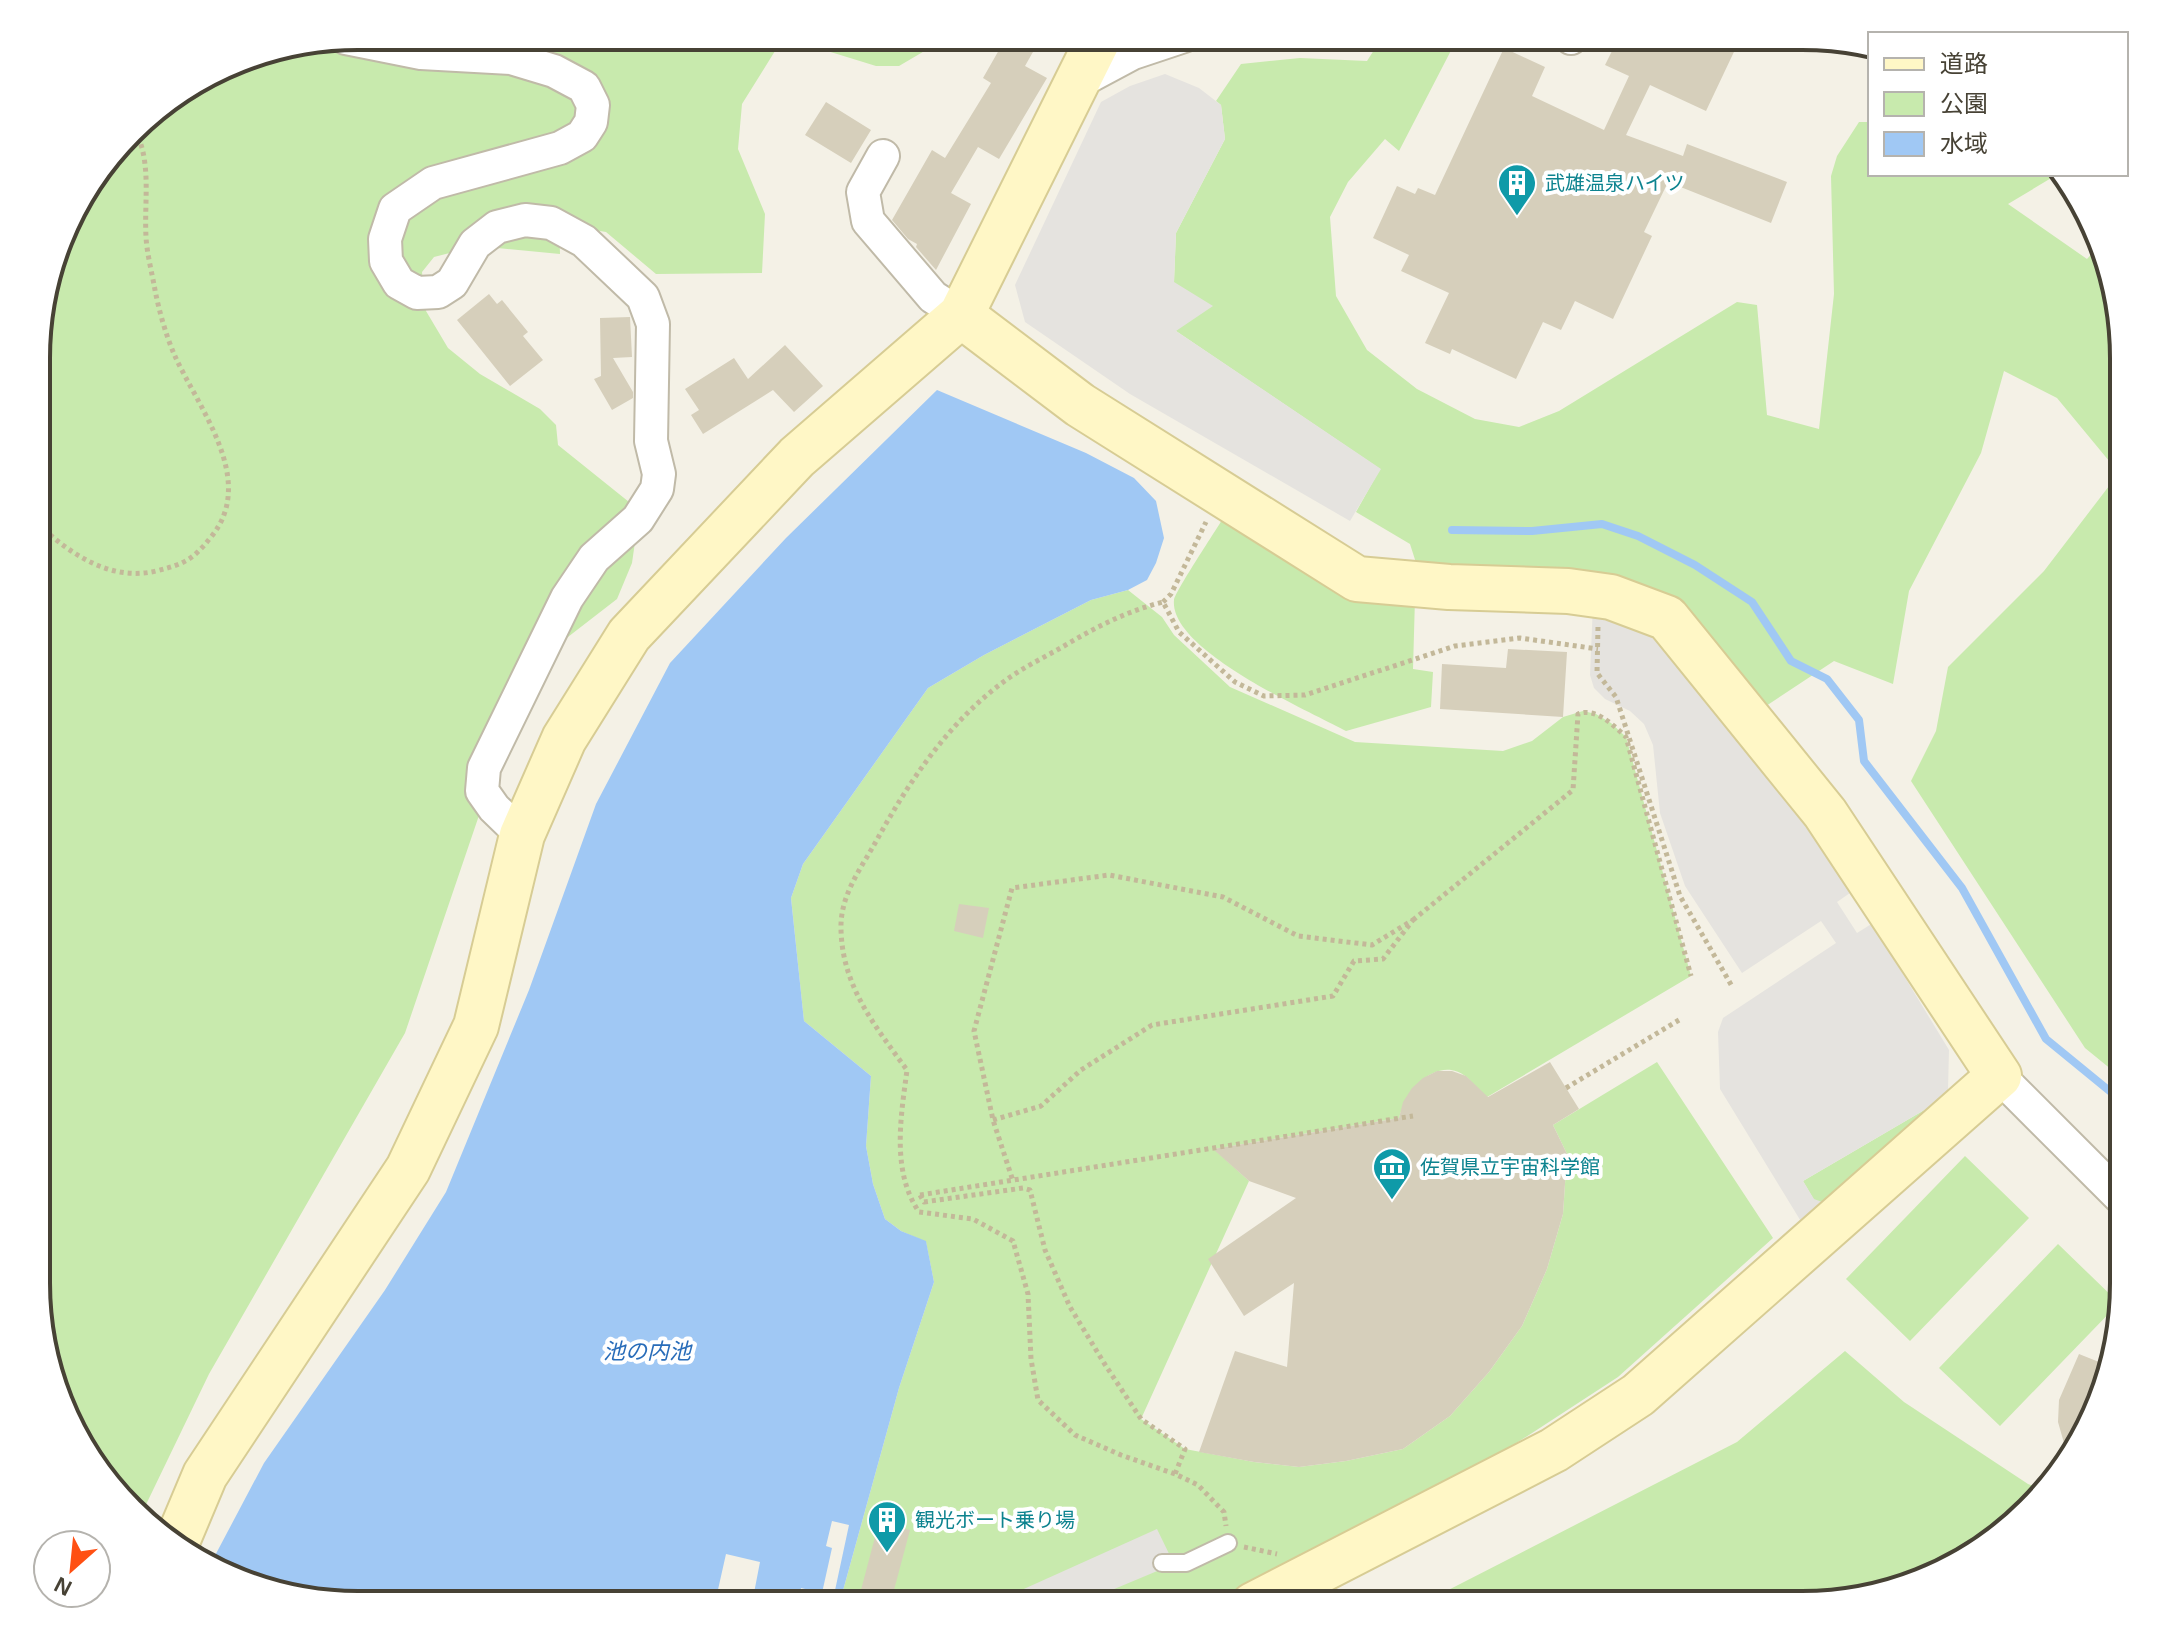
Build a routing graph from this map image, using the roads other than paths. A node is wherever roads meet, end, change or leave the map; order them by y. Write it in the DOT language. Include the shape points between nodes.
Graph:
graph roads {
  1 [pos="406,50"];
  2 [pos="1093,50"];
  3 [pos="1142,50"];
  4 [pos="1075,84"];
  5 [pos="883,156"];
  6 [pos="961,315"];
  7 [pos="522,835"];
  8 [pos="1999,1076"];
  9 [pos="2110,1187"];
  10 [pos="180,1534"];
  11 [pos="1228,1543"];
  12 [pos="1162,1563"];
  13 [pos="1280,1591"];
  1 -- 7 [label="street" via="511,58 584,87 593,105 582,136 560,148 433,183 395,209 385,239 386,261 399,283 417,293 438,292 452,283 475,244 497,227 525,220 551,223 584,241 643,297 653,324 651,441 657,489 638,519 594,558 567,598 484,768 482,791"];
  2 -- 4 [label="street"];
  3 -- 4 [label="street"];
  4 -- 6 [label="street"];
  5 -- 6 [label="street" via="863,192 868,221 933,297"];
  6 -- 7 [label="street" via="797,457 629,635 564,739"];
  6 -- 8 [label="street" via="1080,405 1357,579 1568,591 1611,597 1667,618 1825,813"];
  7 -- 10 [label="street" via="476,1026 408,1169 205,1475"];
  8 -- 9 [label="street"];
  8 -- 13 [label="street" via="1638,1395 1554,1450"];
  11 -- 12 [label="lane" via="1186,1563"];
}
